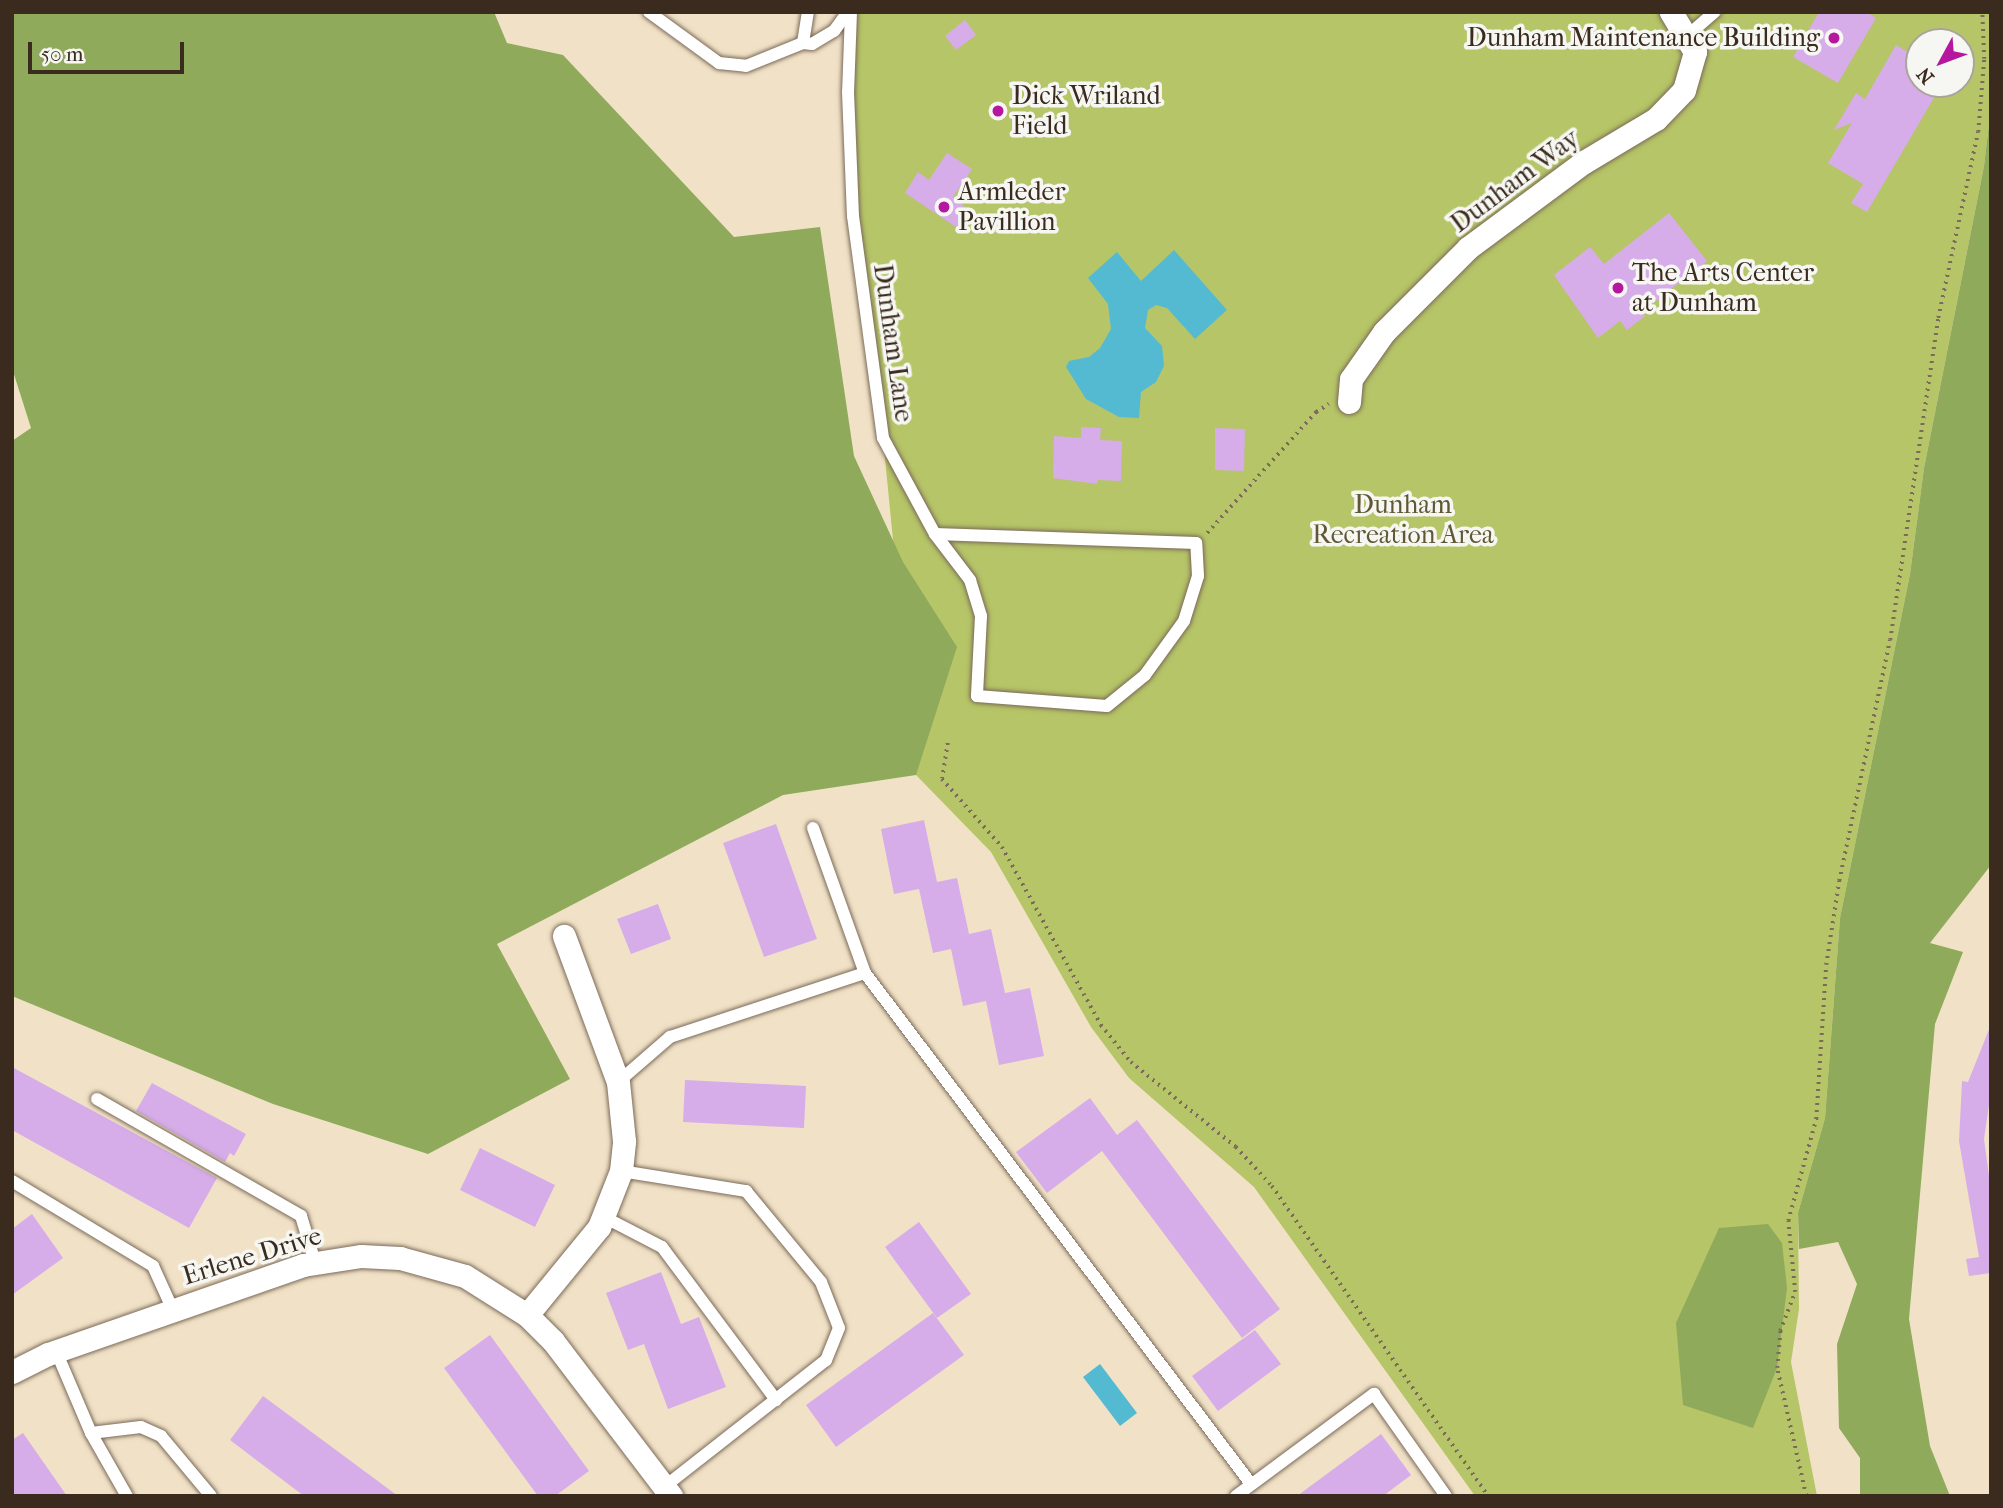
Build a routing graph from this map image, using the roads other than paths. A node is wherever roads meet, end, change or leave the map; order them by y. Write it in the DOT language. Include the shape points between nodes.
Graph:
graph roads {
  1 [pos="649,12"];
  2 [pos="808,12"];
  3 [pos="850,12"];
  4 [pos="1671,12"];
  5 [pos="1715,12"];
  6 [pos="1687,36"];
  7 [pos="803,43"];
  8 [pos="1349,402"];
  9 [pos="934,534"];
  10 [pos="813,828"];
  11 [pos="564,936"];
  12 [pos="865,974"];
  13 [pos="618,1082"];
  14 [pos="97,1099"];
  15 [pos="621,1171"];
  16 [pos="12,1181"];
  17 [pos="604,1217"];
  18 [pos="315,1262"];
  19 [pos="173,1310"];
  20 [pos="527,1315"];
  21 [pos="56,1352"];
  22 [pos="12,1372"];
  23 [pos="776,1400"];
  24 [pos="91,1433"];
  25 [pos="1251,1484"];
  26 [pos="667,1491"];
  27 [pos="127,1496"];
  28 [pos="211,1496"];
  29 [pos="1236,1496"];
  30 [pos="1446,1496"];
  1 -- 7 [label="lane" via="719,62 746,66"];
  2 -- 7 [label="lane"];
  3 -- 7 [label="lane" via="834,31 812,44"];
  3 -- 9 [label="lane, Dunham Lane" via="853,216 866,335 883,438"];
  4 -- 6 [label="street, Dunham Way"];
  5 -- 6 [label="lane"];
  6 -- 8 [label="street, Dunham Way" via="1695,52 1684,90 1656,119 1584,162 1468,248 1384,332 1351,379"];
  9 -- 9 [label="lane, Dunham Lane" via="970,580 981,616 977,696 1107,706 1145,675 1184,621 1198,576 1196,543"];
  10 -- 12 [label="lane"];
  11 -- 13 [label="street"];
  12 -- 13 [label="lane" via="670,1037"];
  12 -- 25 [label="lane"];
  13 -- 15 [label="street" via="624,1142"];
  14 -- 18 [label="lane" via="301,1216"];
  15 -- 17 [label="street"];
  15 -- 23 [label="lane" via="746,1191 821,1282 836,1313 834,1345 827,1360"];
  16 -- 19 [label="lane" via="153,1266"];
  17 -- 20 [label="street" via="589,1244"];
  17 -- 23 [label="lane" via="662,1247"];
  18 -- 19 [label="street, Erlene Drive"];
  18 -- 20 [label="street, Erlene Drive" via="361,1256 429,1264 465,1276"];
  19 -- 21 [label="street, Erlene Drive"];
  20 -- 26 [label="street, Erlene Drive" via="553,1341"];
  21 -- 22 [label="street, Erlene Drive"];
  21 -- 24 [label="lane"];
  23 -- 26 [label="lane"];
  24 -- 27 [label="lane"];
  24 -- 28 [label="lane" via="141,1427 161,1436"];
  25 -- 29 [label="lane"];
  25 -- 30 [label="lane" via="1374,1394"];
}
